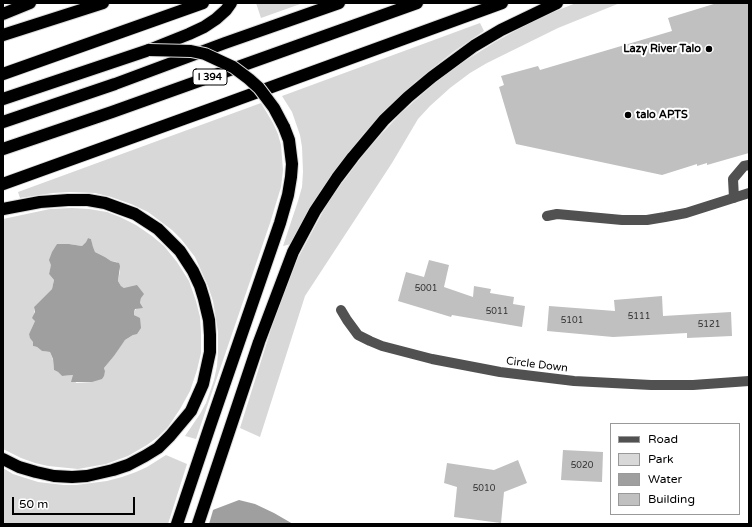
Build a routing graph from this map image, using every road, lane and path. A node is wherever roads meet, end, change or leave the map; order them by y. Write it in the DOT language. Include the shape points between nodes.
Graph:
graph roads {
  1 [pos="30,3"];
  2 [pos="103,3"];
  3 [pos="203,3"];
  4 [pos="231,3"];
  5 [pos="339,3"];
  6 [pos="417,3"];
  7 [pos="502,3"];
  8 [pos="557,3"];
  9 [pos="3,14"];
  10 [pos="3,35"];
  11 [pos="149,50"];
  12 [pos="3,74"];
  13 [pos="3,99"];
  14 [pos="3,122"];
  15 [pos="3,150"];
  16 [pos="749,165"];
  17 [pos="3,184"];
  18 [pos="749,193"];
  19 [pos="734,198"];
  20 [pos="3,209"];
  21 [pos="547,216"];
  22 [pos="341,310"];
  23 [pos="749,381"];
  24 [pos="3,459"];
  25 [pos="177,524"];
  26 [pos="198,524"];
  1 -- 9 [label="highway"];
  2 -- 10 [label="highway"];
  3 -- 12 [label="highway"];
  4 -- 11 [label="highway" via="204,27"];
  5 -- 14 [label="highway"];
  6 -- 15 [label="highway, I 394"];
  7 -- 17 [label="highway"];
  8 -- 26 [label="highway" via="501,30 432,76 384,120 337,178 315,211 294,252 262,335"];
  11 -- 13 [label="highway"];
  11 -- 25 [label="highway, bridge" via="205,54 233,67 249,79 274,108 284,127 292,164 288,195 280,223"];
  16 -- 19 [label="street" via="744,166 733,179"];
  18 -- 19 [label="street"];
  19 -- 21 [label="street" via="647,220 557,214"];
  20 -- 24 [label="highway" via="40,202 88,200 135,214 158,229 180,251 193,271 204,299 210,335 210,352 203,384 191,411 158,448 145,456 113,470 72,477 36,472"];
  22 -- 23 [label="street, Circle Down" via="358,335 370,342 500,372 574,382 629,384 693,385"];
}
